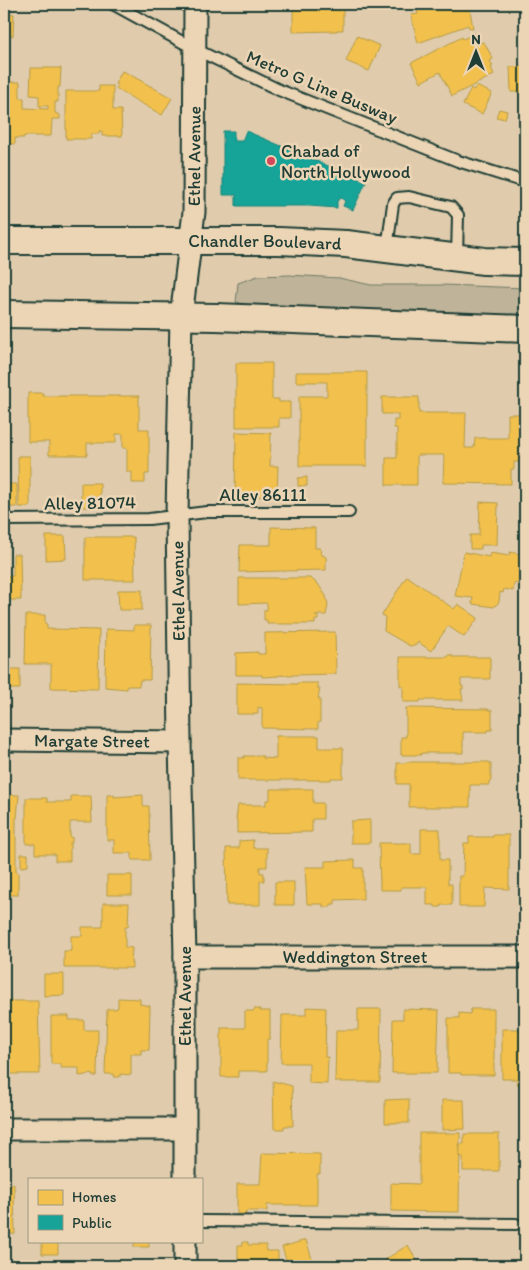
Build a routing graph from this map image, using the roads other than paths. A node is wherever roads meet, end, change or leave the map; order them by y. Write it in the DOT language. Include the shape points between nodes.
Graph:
graph roads {
  1 [pos="113,4"];
  2 [pos="195,4"];
  3 [pos="195,49"];
  4 [pos="525,182"];
  5 [pos="4,241"];
  6 [pos="191,241"];
  7 [pos="387,249"];
  8 [pos="457,258"];
  9 [pos="525,262"];
  10 [pos="4,314"];
  11 [pos="181,316"];
  12 [pos="525,329"];
  13 [pos="350,512"];
  14 [pos="177,515"];
  15 [pos="4,520"];
  16 [pos="4,740"];
  17 [pos="180,742"];
  18 [pos="185,957"];
  19 [pos="525,957"];
  20 [pos="4,1129"];
  21 [pos="185,1129"];
  22 [pos="185,1178"];
  23 [pos="202,1221"];
  24 [pos="516,1224"];
  25 [pos="185,1242"];
  26 [pos="185,1266"];
  1 -- 3 [label="lane, Metro G Line Busway"];
  2 -- 3 [label="street, Ethel Avenue"];
  3 -- 4 [label="lane, Metro G Line Busway" via="279,90 458,161"];
  3 -- 6 [label="street, Ethel Avenue"];
  5 -- 6 [label="street, Chandler Boulevard"];
  6 -- 7 [label="street, Chandler Boulevard" via="279,241"];
  6 -- 11 [label="street, Ethel Avenue"];
  7 -- 8 [label="street, Chandler Boulevard"];
  7 -- 8 [label="lane" via="393,204 398,198 408,197 451,208 458,215"];
  8 -- 9 [label="street, Chandler Boulevard"];
  10 -- 11 [label="street"];
  11 -- 12 [label="street"];
  11 -- 14 [label="street, Ethel Avenue"];
  13 -- 14 [label="lane, Alley 86111"];
  14 -- 15 [label="lane, Alley 81074" via="148,519"];
  14 -- 17 [label="street, Ethel Avenue"];
  16 -- 17 [label="street, Margate Street"];
  17 -- 18 [label="street, Ethel Avenue"];
  18 -- 19 [label="street, Weddington Street"];
  18 -- 21 [label="street, Ethel Avenue"];
  20 -- 21 [label="street"];
  21 -- 22 [label="street, Ethel Avenue"];
  23 -- 24 [label="lane"];
  25 -- 26 [label="street"];
}
